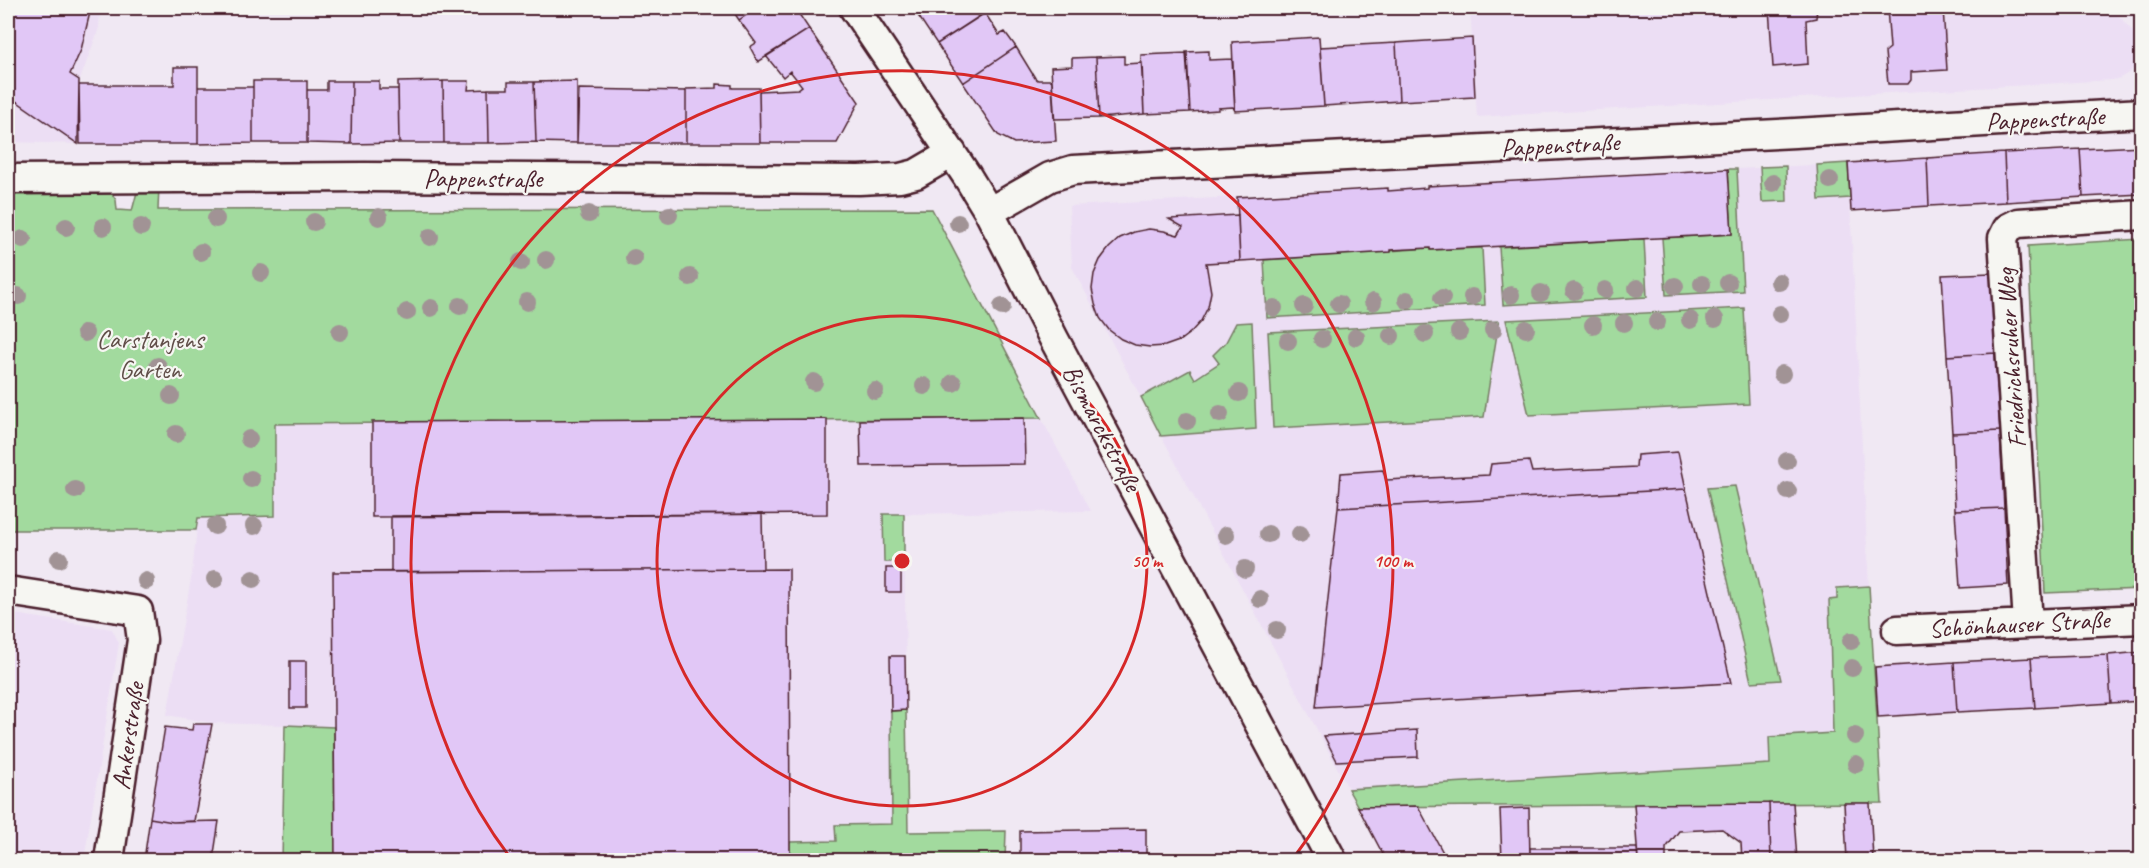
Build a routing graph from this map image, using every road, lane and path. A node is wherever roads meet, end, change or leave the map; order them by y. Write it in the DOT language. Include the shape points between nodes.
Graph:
graph roads {
  1 [pos="854,8"];
  2 [pos="2142,113"];
  3 [pos="952,153"];
  4 [pos="8,179"];
  5 [pos="989,212"];
  6 [pos="2142,215"];
  7 [pos="8,591"];
  8 [pos="2142,619"];
  9 [pos="2028,623"];
  10 [pos="1897,630"];
  11 [pos="109,861"];
  12 [pos="1332,861"];
  1 -- 3 [label="street, Bismarckstraße"];
  2 -- 5 [label="street, Pappenstraße" via="1073,170 1050,177"];
  3 -- 4 [label="street, Pappenstraße" via="916,174 859,180"];
  3 -- 5 [label="street, Bismarckstraße"];
  5 -- 12 [label="street, Bismarckstraße"];
  6 -- 9 [label="street, Friedrichsruher Weg" via="2018,223 2008,228 2003,238"];
  7 -- 11 [label="street, Ankerstraße" via="138,611 142,640"];
  8 -- 9 [label="street, Schönhauser Straße"];
  9 -- 10 [label="street, Schönhauser Straße"];
}
